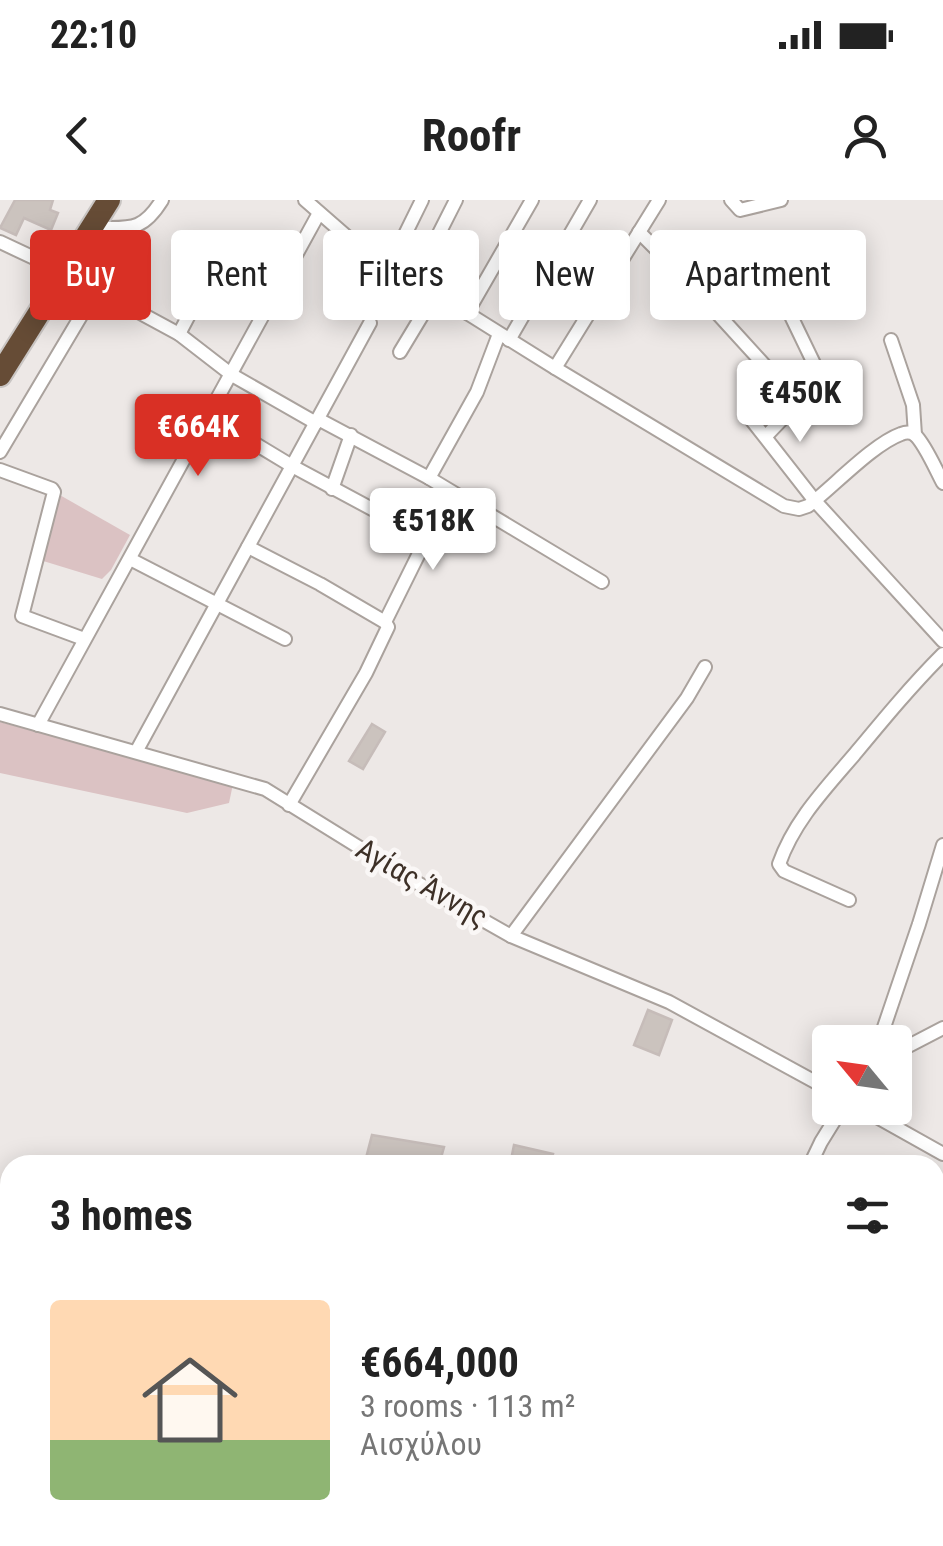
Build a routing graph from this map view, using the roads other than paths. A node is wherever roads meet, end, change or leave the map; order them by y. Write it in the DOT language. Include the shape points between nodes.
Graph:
graph roads {
  1 [pos="109,200"];
  2 [pos="162,200"];
  3 [pos="422,200"];
  4 [pos="456,200"];
  5 [pos="532,200"];
  6 [pos="590,200"];
  7 [pos="659,200"];
  8 [pos="781,200"];
  9 [pos="313,205"];
  10 [pos="735,205"];
  11 [pos="92,228"];
  12 [pos="340,230"];
  13 [pos="407,230"];
  14 [pos="441,230"];
  15 [pos="640,232"];
  16 [pos="0,242"];
  17 [pos="30,261"];
  18 [pos="479,294"];
  19 [pos="30,317"];
  20 [pos="151,319"];
  21 [pos="79,320"];
  22 [pos="186,320"];
  23 [pos="419,320"];
  24 [pos="477,320"];
  25 [pos="794,320"];
  26 [pos="370,323"];
  27 [pos="179,334"];
  28 [pos="504,337"];
  29 [pos="890,340"];
  30 [pos="400,352"];
  31 [pos="555,368"];
  32 [pos="232,374"];
  33 [pos="0,375"];
  34 [pos="798,402"];
  35 [pos="209,416"];
  36 [pos="750,418"];
  37 [pos="317,421"];
  38 [pos="351,435"];
  39 [pos="766,436"];
  40 [pos="915,436"];
  41 [pos="0,452"];
  42 [pos="292,466"];
  43 [pos="0,470"];
  44 [pos="429,478"];
  45 [pos="943,483"];
  46 [pos="332,489"];
  47 [pos="815,501"];
  48 [pos="443,505"];
  49 [pos="426,538"];
  50 [pos="248,547"];
  51 [pos="130,559"];
  52 [pos="602,582"];
  53 [pos="217,604"];
  54 [pos="385,622"];
  55 [pos="84,638"];
  56 [pos="284,639"];
  57 [pos="943,641"];
  58 [pos="943,654"];
  59 [pos="704,667"];
  60 [pos="0,714"];
  61 [pos="38,726"];
  62 [pos="136,752"];
  63 [pos="289,804"];
  64 [pos="943,845"];
  65 [pos="849,900"];
  66 [pos="511,936"];
  67 [pos="884,1025"];
  68 [pos="943,1028"];
  69 [pos="912,1044"];
  70 [pos="812,1080"];
  71 [pos="832,1125"];
  72 [pos="891,1125"];
  73 [pos="943,1154"];
  74 [pos="815,1155"];
  1 -- 11 [label="highway"];
  2 -- 11 [label="street" via="134,227"];
  3 -- 13 [label="street"];
  4 -- 14 [label="street"];
  5 -- 18 [label="street"];
  6 -- 28 [label="street"];
  7 -- 15 [label="street"];
  8 -- 10 [label="street"];
  9 -- 12 [label="street"];
  9 -- 32 [label="street"];
  15 -- 31 [label="street"];
  15 -- 34 [label="street"];
  16 -- 17 [label="street"];
  19 -- 33 [label="highway"];
  20 -- 27 [label="street"];
  21 -- 41 [label="street"];
  22 -- 27 [label="street"];
  23 -- 30 [label="street"];
  24 -- 28 [label="street"];
  25 -- 34 [label="street" via="819,374"];
  26 -- 37 [label="street"];
  27 -- 32 [label="street"];
  28 -- 31 [label="street"];
  28 -- 44 [label="street"];
  29 -- 40 [label="street" via="913,404"];
  31 -- 47 [label="street" via="784,506"];
  32 -- 35 [label="street"];
  32 -- 37 [label="street"];
  34 -- 39 [label="street"];
  35 -- 42 [label="street"];
  35 -- 51 [label="street"];
  36 -- 39 [label="street"];
  37 -- 38 [label="street"];
  37 -- 42 [label="street"];
  38 -- 44 [label="street"];
  38 -- 46 [label="street"];
  39 -- 47 [label="street"];
  40 -- 45 [label="street"];
  40 -- 47 [label="street" via="901,434 877,449"];
  42 -- 46 [label="street"];
  42 -- 50 [label="street"];
  43 -- 55 [label="street" via="54,492 22,616"];
  44 -- 52 [label="street"];
  46 -- 49 [label="street"];
  47 -- 57 [label="street"];
  48 -- 49 [label="street"];
  49 -- 54 [label="street"];
  50 -- 53 [label="street"];
  50 -- 54 [label="street"];
  51 -- 53 [label="street"];
  51 -- 55 [label="street"];
  53 -- 56 [label="street"];
  53 -- 62 [label="street"];
  54 -- 63 [label="street" via="366,673"];
  55 -- 61 [label="street"];
  58 -- 65 [label="street" via="800,820 778,864"];
  59 -- 66 [label="street"];
  60 -- 61 [label="street, Αγίας Άννης"];
  61 -- 62 [label="street, Αγίας Άννης"];
  62 -- 63 [label="street, Αγίας Άννης" via="266,789"];
  63 -- 66 [label="street, Αγίας Άννης"];
  64 -- 67 [label="street"];
  66 -- 70 [label="street, Αγίας Άννης" via="669,1002"];
  68 -- 69 [label="street"];
  71 -- 74 [label="street"];
  72 -- 73 [label="street"];
}
